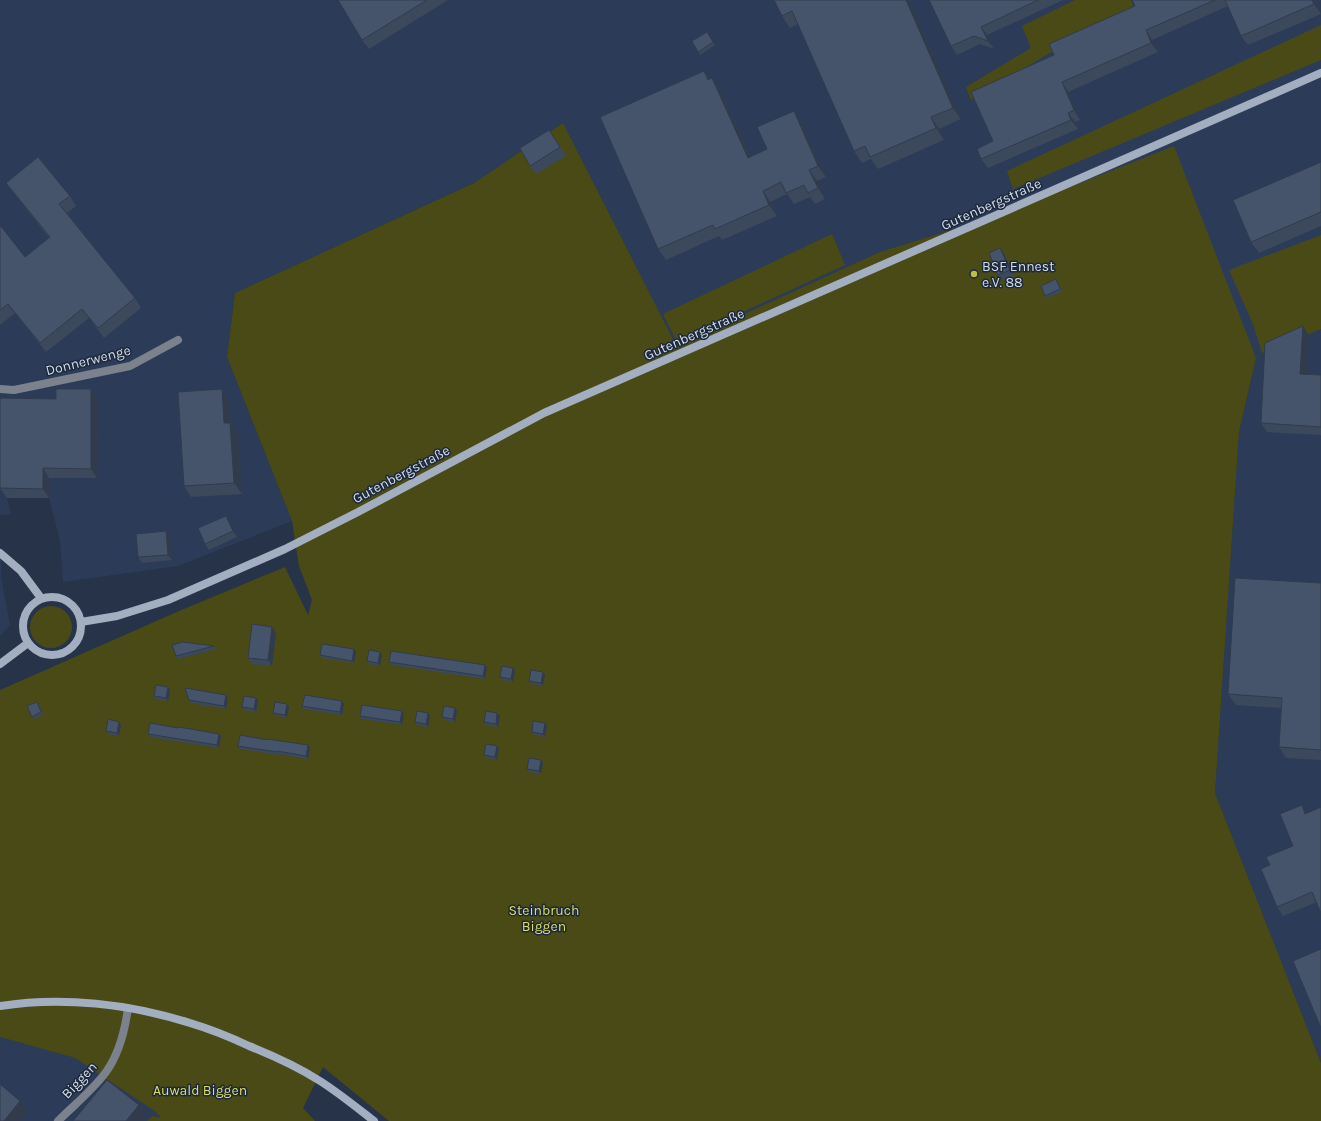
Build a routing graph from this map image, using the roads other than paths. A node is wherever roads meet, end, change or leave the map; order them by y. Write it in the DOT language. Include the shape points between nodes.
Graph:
graph roads {
  1 [pos="1321,73"];
  2 [pos="178,340"];
  3 [pos="0,389"];
  4 [pos="0,553"];
  5 [pos="41,598"];
  6 [pos="81,622"];
  7 [pos="28,644"];
  8 [pos="0,664"];
  9 [pos="0,1006"];
  10 [pos="128,1008"];
  11 [pos="58,1121"];
  12 [pos="374,1121"];
  1 -- 6 [label="main road, Gutenbergstraße" via="544,413 285,549 168,600 117,616"];
  2 -- 3 [label="street, Donnerwenge" via="130,366 14,390"];
  4 -- 5 [label="main road" via="21,571"];
  5 -- 6 [label="main road" via="59,597 67,601 76,610"];
  5 -- 7 [label="main road" via="27,609 24,618 22,626"];
  6 -- 7 [label="main road" via="77,641 63,653 44,654"];
  7 -- 8 [label="main road"];
  9 -- 10 [label="main road" via="60,1002"];
  10 -- 11 [label="street, Biggen" via="118,1049 107,1072"];
  10 -- 12 [label="main road" via="200,1026 278,1058 320,1081"];
}
